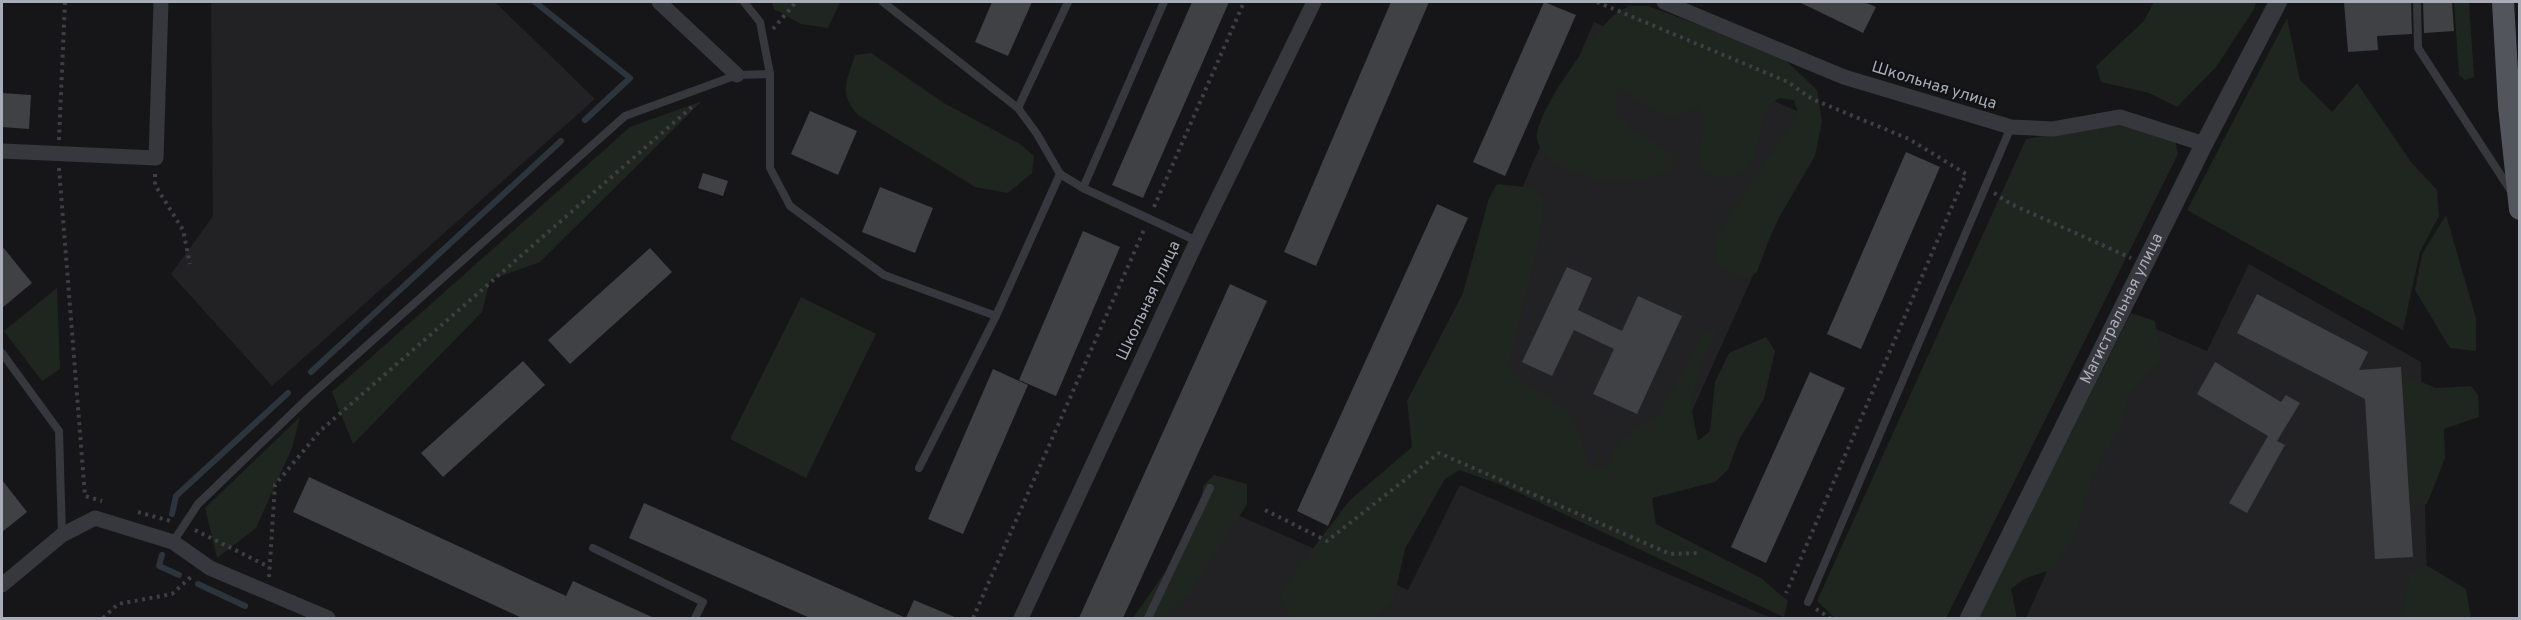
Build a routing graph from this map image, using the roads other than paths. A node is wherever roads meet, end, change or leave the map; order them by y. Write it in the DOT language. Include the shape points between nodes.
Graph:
graph roads {
  1 [pos="161,2"];
  2 [pos="659,2"];
  3 [pos="744,2"];
  4 [pos="883,2"];
  5 [pos="1068,2"];
  6 [pos="1164,2"];
  7 [pos="1314,2"];
  8 [pos="1664,2"];
  9 [pos="2278,2"];
  10 [pos="2417,2"];
  11 [pos="2503,2"];
  12 [pos="770,74"];
  13 [pos="736,75"];
  14 [pos="1017,108"];
  15 [pos="2011,127"];
  16 [pos="2204,144"];
  17 [pos="2,152"];
  18 [pos="1060,174"];
  19 [pos="1083,188"];
  20 [pos="2519,205"];
  21 [pos="1197,241"];
  22 [pos="996,316"];
  23 [pos="2,352"];
  24 [pos="918,468"];
  25 [pos="1210,488"];
  26 [pos="62,536"];
  27 [pos="173,542"];
  28 [pos="593,548"];
  29 [pos="2,585"];
  30 [pos="1808,602"];
  31 [pos="328,618"];
  32 [pos="695,618"];
  33 [pos="1021,618"];
  34 [pos="1148,618"];
  35 [pos="1969,618"];
  1 -- 17 [label="street" via="156,158"];
  2 -- 13 [label="street"];
  3 -- 12 [label="lane" via="760,22"];
  4 -- 14 [label="lane"];
  5 -- 14 [label="lane"];
  6 -- 19 [label="lane"];
  7 -- 21 [label="street, Школьная улица"];
  8 -- 15 [label="street, Школьная улица" via="1844,77"];
  9 -- 16 [label="street, Магистральная улица"];
  10 -- 20 [label="lane" via="2418,48"];
  11 -- 20 [label="main road"];
  12 -- 13 [label="lane"];
  12 -- 22 [label="lane" via="770,168 790,206 884,275"];
  13 -- 27 [label="lane" via="625,116 309,397 198,504"];
  14 -- 18 [label="lane"];
  15 -- 16 [label="street, Школьная улица" via="2053,129 2120,117"];
  15 -- 30 [label="lane"];
  16 -- 35 [label="street, Магистральная улица"];
  18 -- 19 [label="lane"];
  18 -- 22 [label="lane"];
  19 -- 21 [label="lane"];
  21 -- 33 [label="street, Школьная улица"];
  22 -- 24 [label="lane"];
  23 -- 26 [label="lane" via="60,431"];
  25 -- 34 [label="lane"];
  26 -- 27 [label="street" via="94,518"];
  26 -- 29 [label="street"];
  27 -- 31 [label="street" via="210,568"];
  28 -- 32 [label="lane" via="703,602"];
}
